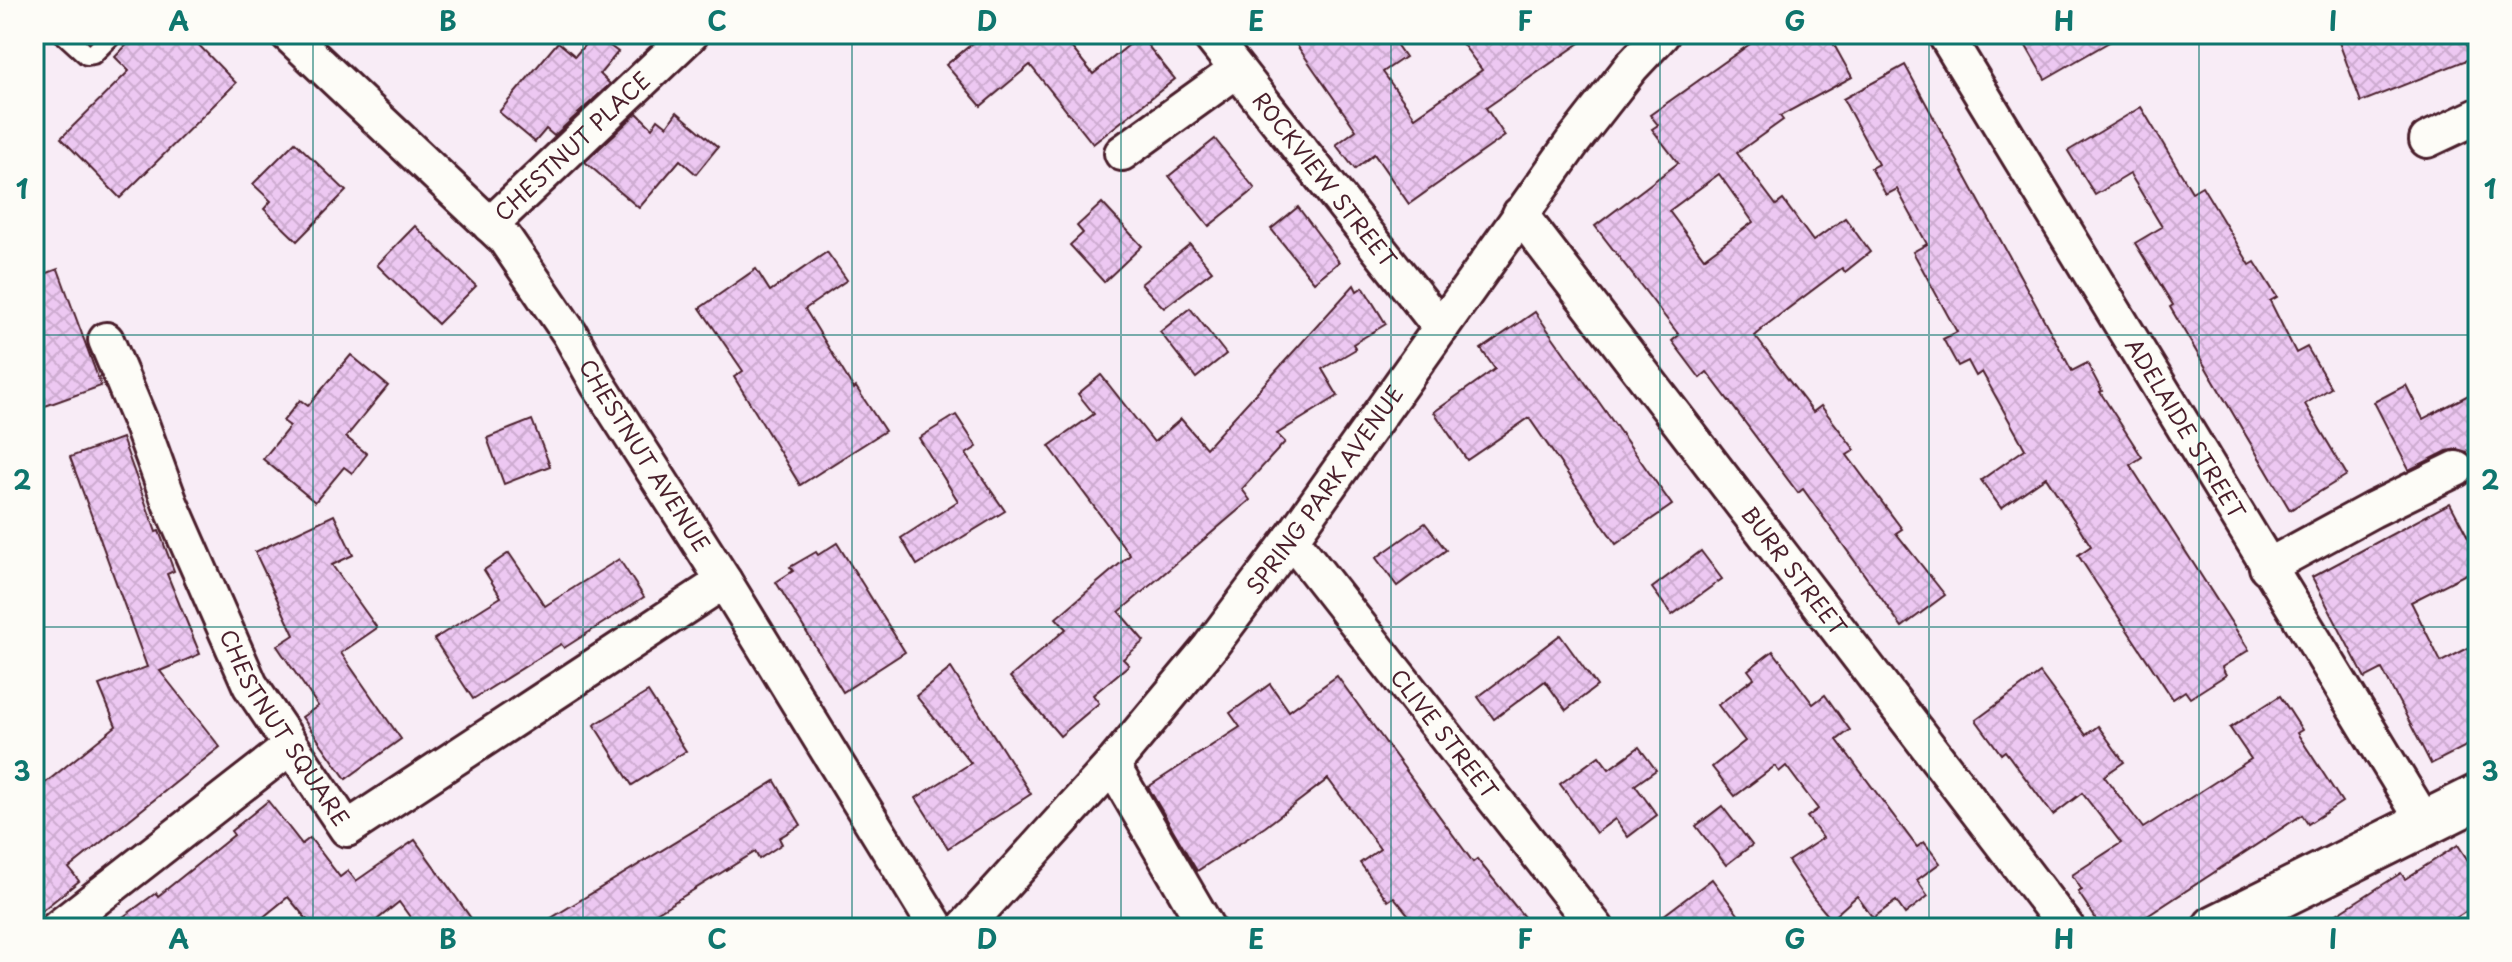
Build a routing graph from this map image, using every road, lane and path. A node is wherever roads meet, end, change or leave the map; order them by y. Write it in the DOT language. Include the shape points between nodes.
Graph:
graph roads {
  1 [pos="64,34"];
  2 [pos="113,34"];
  3 [pos="288,34"];
  4 [pos="691,34"];
  5 [pos="1209,34"];
  6 [pos="1945,34"];
  7 [pos="1658,36"];
  8 [pos="1237,70"];
  9 [pos="2478,116"];
  10 [pos="2427,140"];
  11 [pos="1122,153"];
  12 [pos="1520,214"];
  13 [pos="490,225"];
  14 [pos="1441,328"];
  15 [pos="106,340"];
  16 [pos="2456,469"];
  17 [pos="1291,539"];
  18 [pos="2267,567"];
  19 [pos="724,581"];
  20 [pos="290,747"];
  21 [pos="1112,765"];
  22 [pos="2478,797"];
  23 [pos="2425,823"];
  24 [pos="58,928"];
  25 [pos="937,928"];
  26 [pos="964,928"];
  27 [pos="1207,928"];
  28 [pos="1596,928"];
  29 [pos="2067,928"];
  30 [pos="2215,928"];
  1 -- 2 [label="lane" via="87,55"];
  3 -- 13 [label="street, CHESTNUT AVENUE"];
  4 -- 13 [label="street, CHESTNUT PLACE"];
  5 -- 8 [label="street, ROCKVIEW STREET"];
  6 -- 18 [label="street, ADELAIDE STREET"];
  7 -- 12 [label="street, SPRING PARK AVENUE"];
  8 -- 11 [label="street"];
  8 -- 14 [label="street, ROCKVIEW STREET"];
  9 -- 10 [label="street"];
  12 -- 14 [label="street, SPRING PARK AVENUE"];
  12 -- 29 [label="street, BURR STREET"];
  13 -- 19 [label="street, CHESTNUT AVENUE" via="570,334"];
  14 -- 17 [label="street, SPRING PARK AVENUE"];
  15 -- 20 [label="street, CHESTNUT SQUARE" via="250,685"];
  16 -- 18 [label="street"];
  17 -- 21 [label="street, SPRING PARK AVENUE"];
  17 -- 28 [label="street, CLIVE STREET"];
  18 -- 23 [label="street, ADELAIDE STREET"];
  19 -- 20 [label="street, CHESTNUT SQUARE" via="347,829"];
  19 -- 25 [label="street, CHESTNUT AVENUE"];
  20 -- 24 [label="street"];
  21 -- 26 [label="street, SPRING PARK AVENUE"];
  21 -- 27 [label="street"];
  22 -- 23 [label="street"];
  23 -- 30 [label="street"];
}
